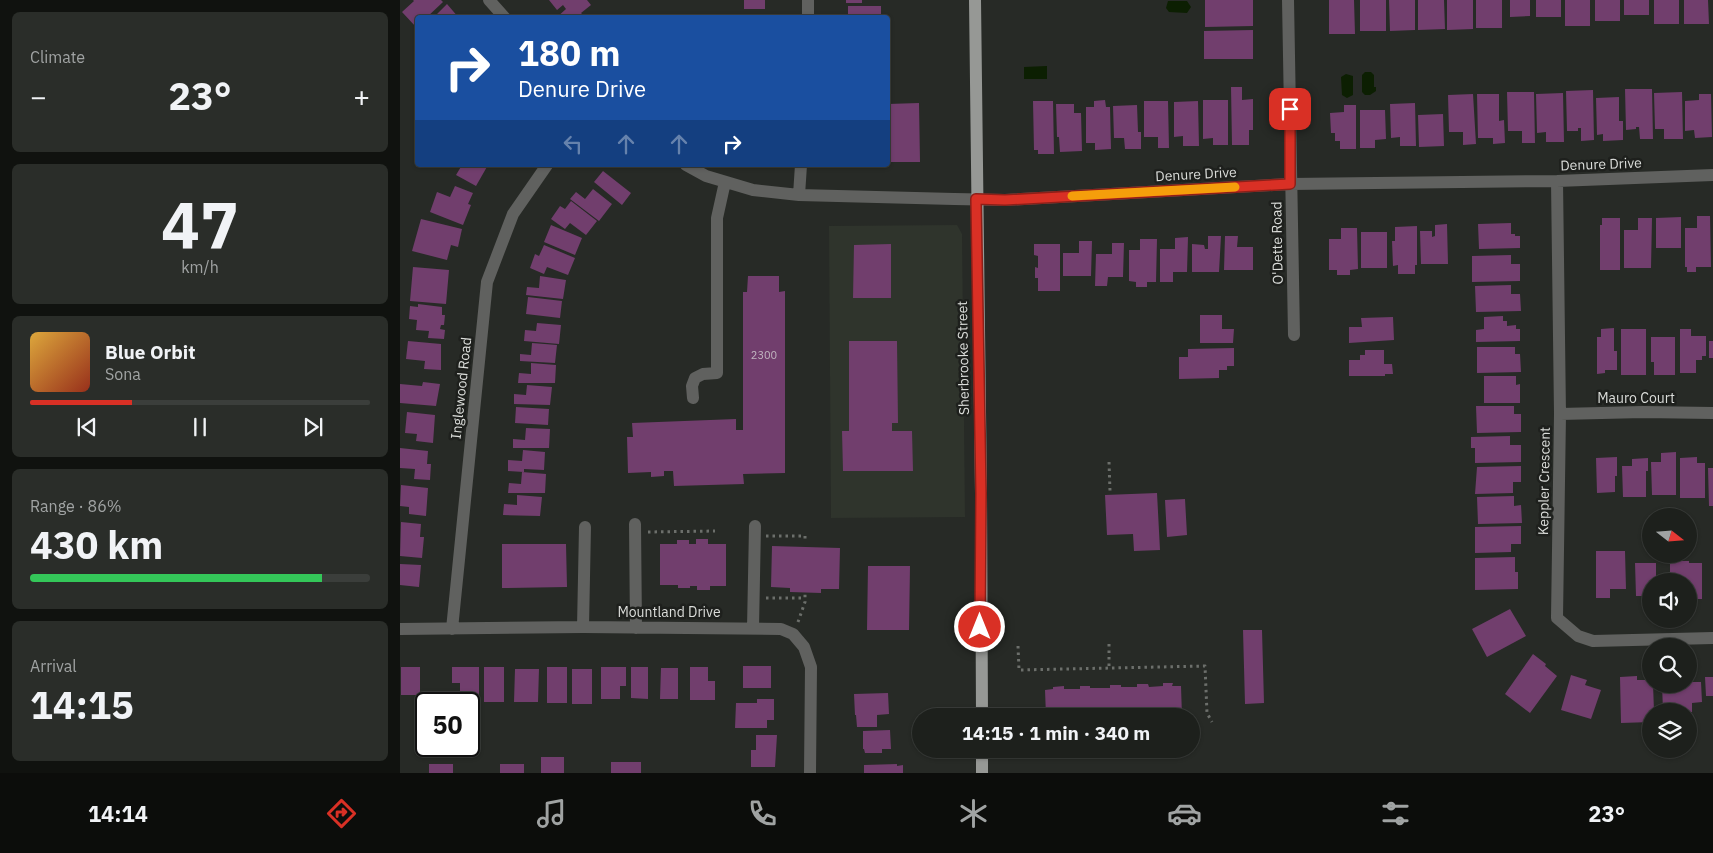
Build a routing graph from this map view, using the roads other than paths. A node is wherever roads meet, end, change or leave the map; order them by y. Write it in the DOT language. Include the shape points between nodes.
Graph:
graph roads {
  1 [pos="489,0"];
  2 [pos="808,0"];
  3 [pos="975,0"];
  4 [pos="1288,0"];
  5 [pos="502,15"];
  6 [pos="808,15"];
  7 [pos="546,167"];
  8 [pos="690,167"];
  9 [pos="801,167"];
  10 [pos="1713,175"];
  11 [pos="1557,181"];
  12 [pos="725,182"];
  13 [pos="1290,184"];
  14 [pos="799,195"];
  15 [pos="976,199"];
  16 [pos="1294,335"];
  17 [pos="693,398"];
  18 [pos="1713,413"];
  19 [pos="1560,414"];
  20 [pos="585,527"];
  21 [pos="635,528"];
  22 [pos="755,531"];
  23 [pos="583,627"];
  24 [pos="636,628"];
  25 [pos="753,628"];
  26 [pos="400,629"];
  27 [pos="452,629"];
  28 [pos="1713,638"];
  29 [pos="982,708"];
  30 [pos="982,758"];
  31 [pos="810,773"];
  32 [pos="982,773"];
  1 -- 5 [label="street"];
  2 -- 6 [label="street"];
  3 -- 15 [label="main road, Sherbrooke Street"];
  4 -- 13 [label="street, O'Dette Road"];
  7 -- 27 [label="street, Inglewood Road" via="513,214 487,282"];
  8 -- 12 [label="street, Denure Drive"];
  9 -- 14 [label="street"];
  10 -- 11 [label="street, Denure Drive"];
  11 -- 13 [label="street, Denure Drive"];
  11 -- 19 [label="street, Keppler Crescent"];
  12 -- 14 [label="street, Denure Drive" via="753,190"];
  12 -- 17 [label="street" via="717,218 717,373 695,378"];
  13 -- 15 [label="street, Denure Drive"];
  13 -- 16 [label="street, O'Dette Road"];
  14 -- 15 [label="street, Denure Drive"];
  15 -- 29 [label="main road, Sherbrooke Street"];
  18 -- 19 [label="street, Mauro Court"];
  19 -- 28 [label="street, Keppler Crescent" via="1557,618 1578,636 1593,641"];
  20 -- 23 [label="street"];
  21 -- 24 [label="street"];
  22 -- 25 [label="street"];
  23 -- 24 [label="street, Mountland Drive"];
  23 -- 27 [label="street, Mountland Drive"];
  24 -- 25 [label="street, Mountland Drive"];
  25 -- 31 [label="street, Mountland Drive" via="781,629 793,634 804,647 812,667"];
  26 -- 27 [label="street, Mountland Drive"];
  30 -- 32 [label="main road"];
}
